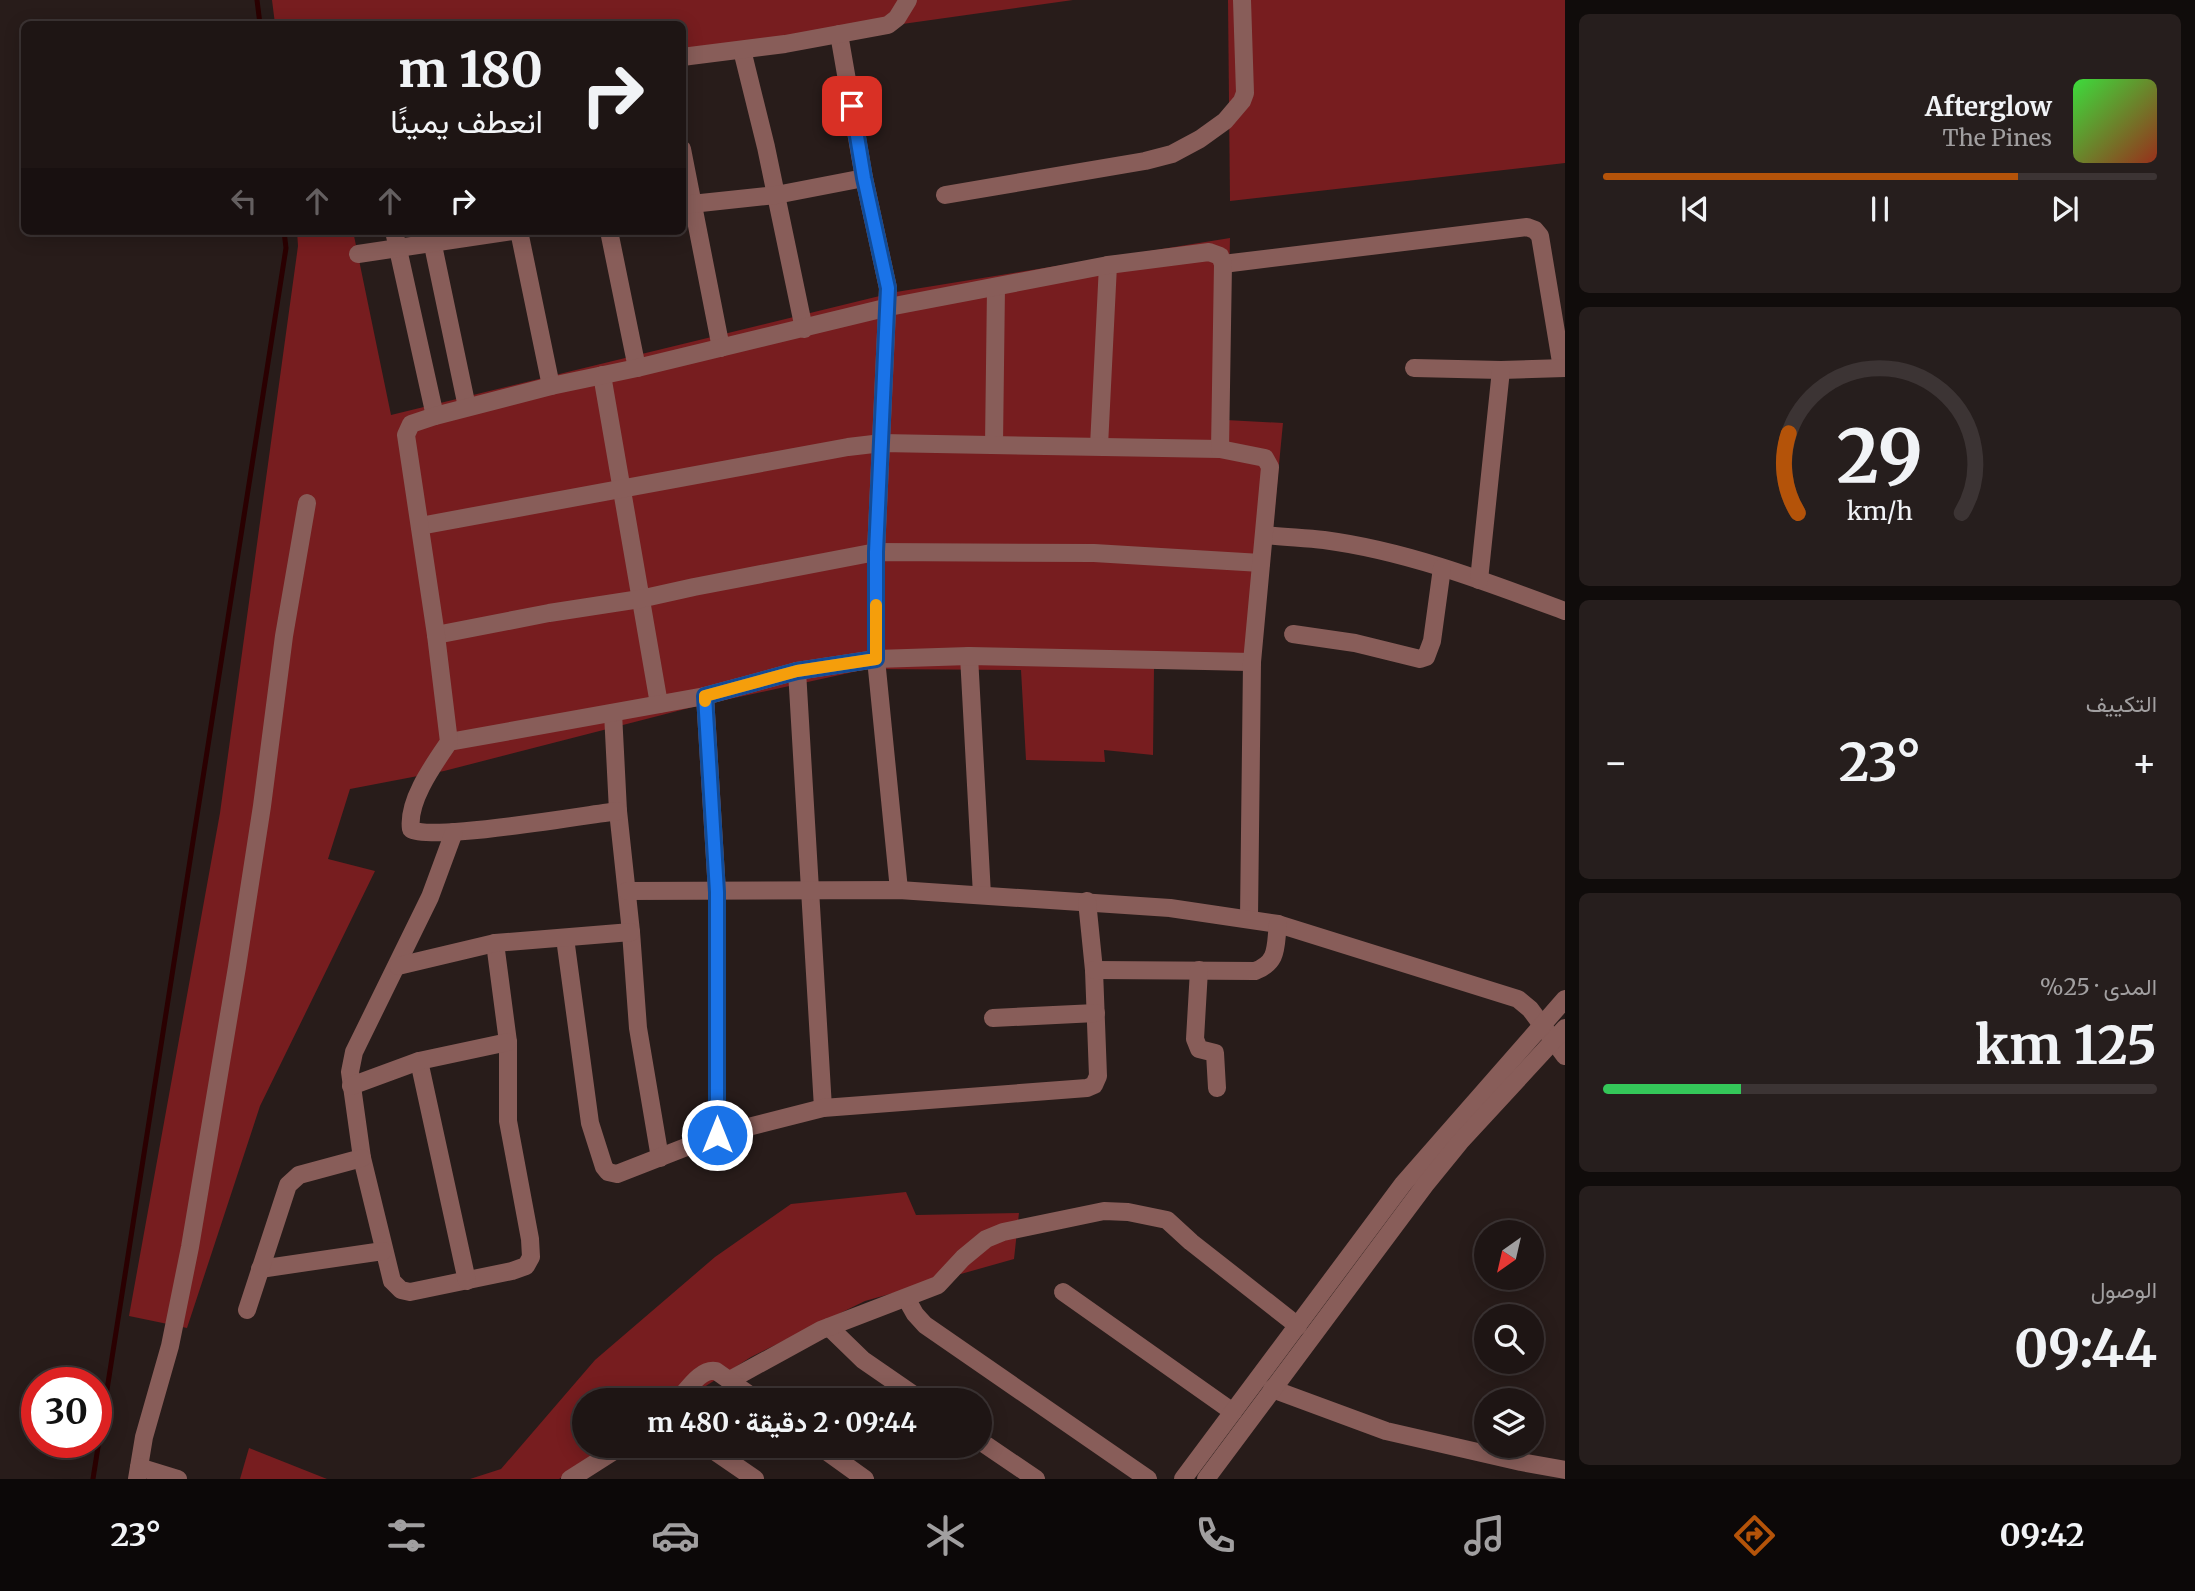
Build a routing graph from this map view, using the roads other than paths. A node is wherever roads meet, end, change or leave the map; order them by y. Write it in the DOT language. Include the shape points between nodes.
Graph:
graph roads {
  1 [pos="908,0"];
  2 [pos="1242,0"];
  3 [pos="839,34"];
  4 [pos="742,50"];
  5 [pos="686,57"];
  6 [pos="864,178"];
  7 [pos="686,186"];
  8 [pos="776,195"];
  9 [pos="945,195"];
  10 [pos="688,204"];
  11 [pos="458,235"];
  12 [pos="520,235"];
  13 [pos="610,235"];
  14 [pos="431,237"];
  15 [pos="395,240"];
  16 [pos="358,254"];
  17 [pos="1223,264"];
  18 [pos="1108,265"];
  19 [pos="996,286"];
  20 [pos="889,307"];
  21 [pos="804,329"];
  22 [pos="721,348"];
  23 [pos="636,368"];
  24 [pos="1415,368"];
  25 [pos="1564,368"];
  26 [pos="1502,370"];
  27 [pos="602,375"];
  28 [pos="551,386"];
  29 [pos="467,407"];
  30 [pos="435,416"];
  31 [pos="882,443"];
  32 [pos="994,444"];
  33 [pos="1100,446"];
  34 [pos="1220,449"];
  35 [pos="621,487"];
  36 [pos="307,503"];
  37 [pos="420,526"];
  38 [pos="1265,535"];
  39 [pos="876,552"];
  40 [pos="1261,564"];
  41 [pos="1442,568"];
  42 [pos="1479,580"];
  43 [pos="640,599"];
  44 [pos="1565,611"];
  45 [pos="1293,634"];
  46 [pos="436,635"];
  47 [pos="969,656"];
  48 [pos="876,659"];
  49 [pos="1252,662"];
  50 [pos="797,671"];
  51 [pos="705,696"];
  52 [pos="659,704"];
  53 [pos="613,713"];
  54 [pos="449,742"];
  55 [pos="618,811"];
  56 [pos="454,832"];
  57 [pos="811,889"];
  58 [pos="899,890"];
  59 [pos="627,891"];
  60 [pos="717,892"];
  61 [pos="982,895"];
  62 [pos="1087,901"];
  63 [pos="1249,918"];
  64 [pos="1278,924"];
  65 [pos="631,932"];
  66 [pos="565,938"];
  67 [pos="495,943"];
  68 [pos="398,966"];
  69 [pos="1094,970"];
  70 [pos="1199,970"];
  71 [pos="1565,999"];
  72 [pos="1096,1013"];
  73 [pos="993,1018"];
  74 [pos="1542,1024"];
  75 [pos="1559,1035"];
  76 [pos="508,1042"];
  77 [pos="1565,1056"];
  78 [pos="419,1060"];
  79 [pos="351,1086"];
  80 [pos="1217,1088"];
  81 [pos="823,1108"];
  82 [pos="717,1135"];
  83 [pos="362,1158"];
  84 [pos="660,1158"];
  85 [pos="383,1251"];
  86 [pos="260,1269"];
  87 [pos="467,1281"];
  88 [pos="1063,1292"];
  89 [pos="906,1298"];
  90 [pos="247,1310"];
  91 [pos="1298,1326"];
  92 [pos="829,1327"];
  93 [pos="730,1380"];
  94 [pos="689,1388"];
  95 [pos="741,1388"];
  96 [pos="904,1388"];
  97 [pos="1272,1389"];
  98 [pos="1233,1412"];
  99 [pos="992,1449"];
  100 [pos="605,1458"];
  101 [pos="724,1458"];
  102 [pos="836,1458"];
  103 [pos="1565,1470"];
  104 [pos="138,1473"];
  105 [pos="578,1477"];
  106 [pos="178,1479"];
  107 [pos="755,1479"];
  108 [pos="865,1479"];
  109 [pos="1035,1479"];
  110 [pos="1148,1479"];
  111 [pos="1183,1479"];
  112 [pos="1206,1479"];
  1 -- 3 [label="street" via="888,24"];
  2 -- 9 [label="street" via="1245,93 1236,111 1200,139 1172,154 1145,161"];
  3 -- 4 [label="street"];
  3 -- 6 [label="street"];
  4 -- 5 [label="street"];
  4 -- 8 [label="street"];
  6 -- 8 [label="street"];
  6 -- 20 [label="street"];
  7 -- 10 [label="street"];
  8 -- 10 [label="street"];
  8 -- 21 [label="street"];
  10 -- 22 [label="street"];
  11 -- 14 [label="street"];
  12 -- 28 [label="street"];
  13 -- 23 [label="street"];
  14 -- 15 [label="street"];
  14 -- 29 [label="street"];
  15 -- 16 [label="street"];
  15 -- 30 [label="street"];
  17 -- 18 [label="street" via="1220,256 1209,252"];
  17 -- 25 [label="street" via="1527,227 1539,236"];
  17 -- 34 [label="street"];
  18 -- 19 [label="street"];
  18 -- 33 [label="street"];
  19 -- 20 [label="street"];
  19 -- 32 [label="street"];
  20 -- 21 [label="street"];
  20 -- 31 [label="street"];
  21 -- 22 [label="street"];
  22 -- 23 [label="street"];
  23 -- 27 [label="street"];
  24 -- 26 [label="street"];
  25 -- 26 [label="street"];
  26 -- 42 [label="street"];
  27 -- 28 [label="street"];
  27 -- 35 [label="street"];
  28 -- 29 [label="street"];
  29 -- 30 [label="street"];
  30 -- 37 [label="street" via="407,429"];
  31 -- 32 [label="street"];
  31 -- 35 [label="street"];
  31 -- 39 [label="street"];
  32 -- 33 [label="street"];
  33 -- 34 [label="street"];
  34 -- 38 [label="street" via="1248,453 1269,463"];
  35 -- 37 [label="street"];
  35 -- 43 [label="street"];
  36 -- 104 [label="street" via="190,1247"];
  37 -- 46 [label="street"];
  38 -- 40 [label="street"];
  38 -- 41 [label="street" via="1325,540"];
  39 -- 40 [label="street" via="1094,554"];
  39 -- 43 [label="street"];
  39 -- 48 [label="street"];
  40 -- 49 [label="street"];
  41 -- 42 [label="street"];
  41 -- 45 [label="street" via="1426,657"];
  42 -- 44 [label="street"];
  43 -- 46 [label="street"];
  43 -- 52 [label="street"];
  46 -- 54 [label="street"];
  47 -- 48 [label="street"];
  47 -- 49 [label="street"];
  47 -- 61 [label="street"];
  48 -- 50 [label="street"];
  48 -- 58 [label="street"];
  49 -- 63 [label="street"];
  50 -- 51 [label="street"];
  50 -- 57 [label="street"];
  51 -- 52 [label="street"];
  51 -- 60 [label="street"];
  52 -- 53 [label="street"];
  53 -- 54 [label="street"];
  53 -- 55 [label="street"];
  54 -- 56 [label="street" via="430,769 410,827 414,832"];
  55 -- 56 [label="street"];
  55 -- 59 [label="street"];
  56 -- 68 [label="street"];
  57 -- 58 [label="street"];
  57 -- 60 [label="street"];
  57 -- 81 [label="street"];
  58 -- 61 [label="street"];
  59 -- 60 [label="street"];
  59 -- 65 [label="street"];
  60 -- 82 [label="street"];
  61 -- 62 [label="street"];
  62 -- 63 [label="street"];
  62 -- 69 [label="street"];
  63 -- 64 [label="street"];
  64 -- 70 [label="street" via="1274,956 1265,967 1255,971"];
  64 -- 74 [label="street" via="1518,999"];
  65 -- 66 [label="street"];
  65 -- 84 [label="street" via="638,1028"];
  66 -- 67 [label="street"];
  66 -- 84 [label="street" via="590,1123 604,1167 617,1174"];
  67 -- 68 [label="street"];
  67 -- 76 [label="street"];
  68 -- 79 [label="street" via="355,1052"];
  69 -- 70 [label="street"];
  69 -- 72 [label="street"];
  70 -- 80 [label="street" via="1195,1040 1199,1049 1215,1054"];
  71 -- 74 [label="street"];
  72 -- 73 [label="street"];
  72 -- 81 [label="street" via="1098,1076 1087,1088"];
  74 -- 75 [label="street"];
  74 -- 91 [label="street" via="1418,1165"];
  75 -- 77 [label="street"];
  75 -- 97 [label="street" via="1460,1142"];
  76 -- 78 [label="street"];
  76 -- 87 [label="street" via="508,1121 531,1257 526,1266"];
  78 -- 79 [label="street"];
  78 -- 87 [label="street"];
  79 -- 83 [label="street"];
  81 -- 82 [label="street"];
  82 -- 84 [label="street"];
  83 -- 85 [label="street"];
  83 -- 86 [label="street" via="293,1179"];
  85 -- 86 [label="street"];
  85 -- 87 [label="street" via="392,1281 401,1290"];
  86 -- 90 [label="street"];
  88 -- 98 [label="street"];
  89 -- 91 [label="street" via="938,1285 986,1239 1095,1212 1128,1212 1167,1220"];
  89 -- 92 [label="street"];
  89 -- 110 [label="street" via="925,1325"];
  91 -- 98 [label="street"];
  92 -- 93 [label="street"];
  92 -- 96 [label="street" via="863,1360"];
  93 -- 94 [label="street" via="710,1369"];
  93 -- 95 [label="street"];
  97 -- 103 [label="street" via="1386,1431"];
  97 -- 112 [label="street"];
  98 -- 111 [label="street"];
  99 -- 109 [label="street"];
  100 -- 105 [label="street"];
  101 -- 107 [label="street"];
  102 -- 108 [label="street"];
  104 -- 106 [label="street"];
}
